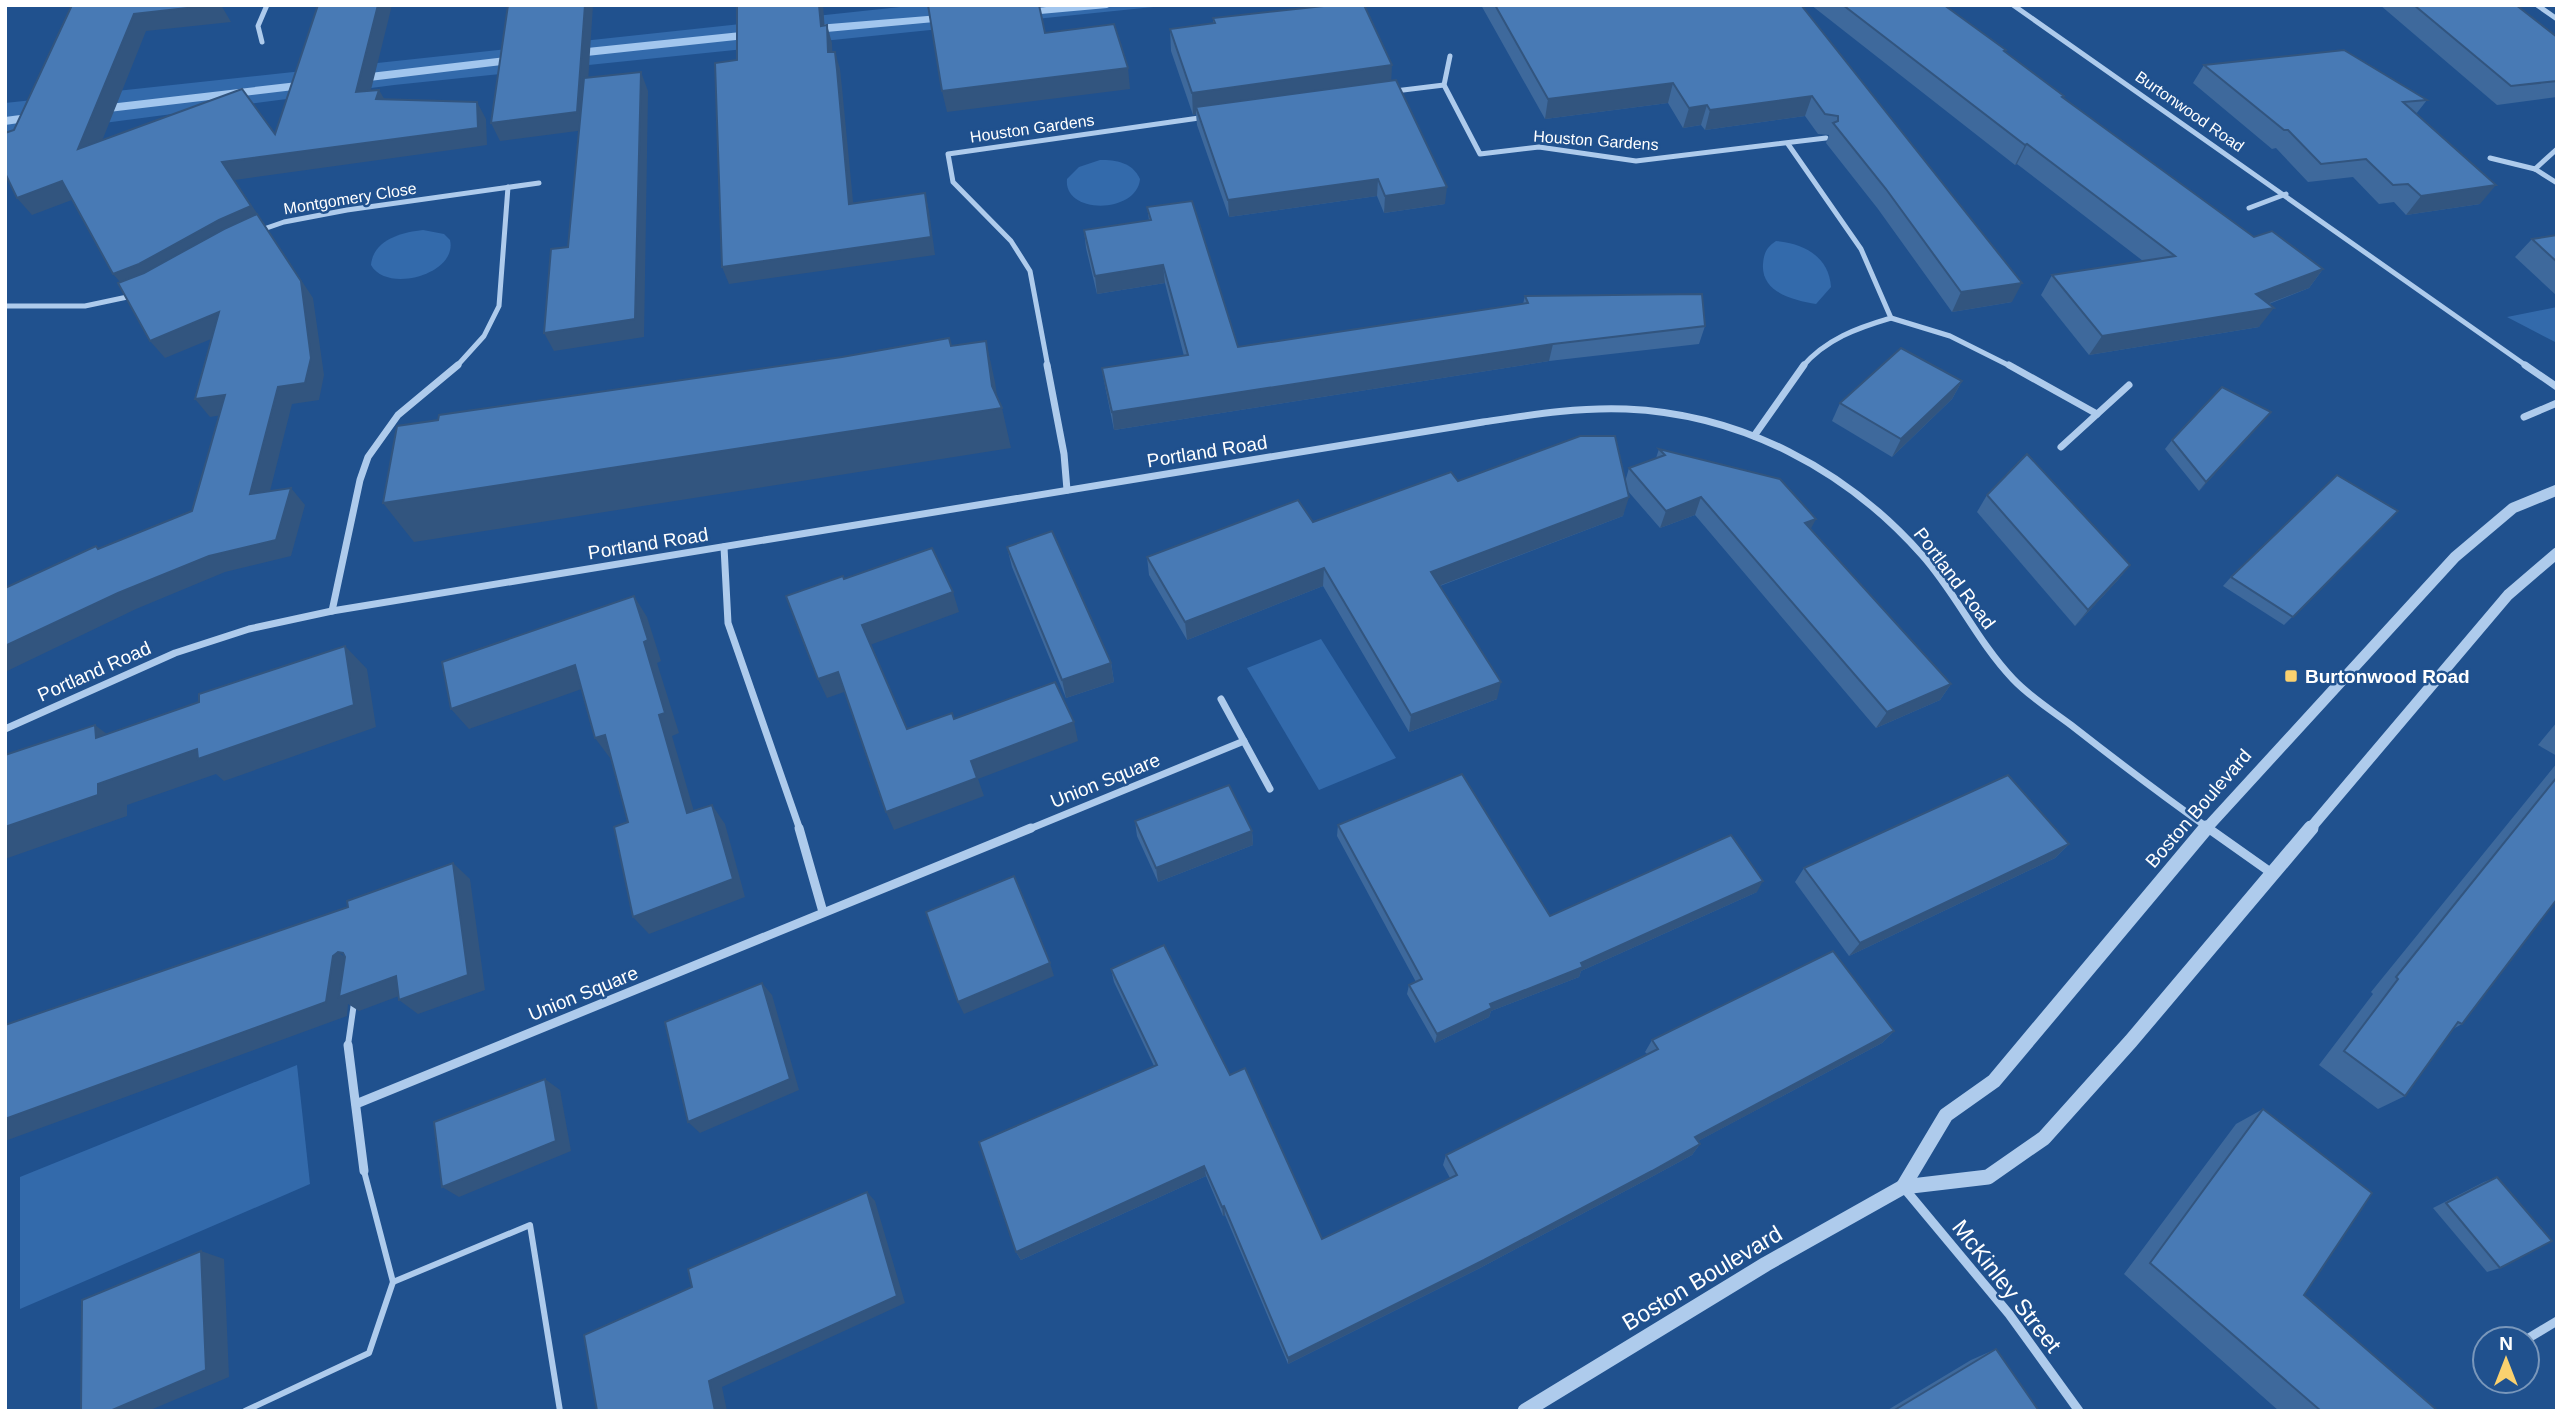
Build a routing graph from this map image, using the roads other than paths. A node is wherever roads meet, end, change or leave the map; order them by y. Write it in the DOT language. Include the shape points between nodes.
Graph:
graph roads {
  1 [pos="267,5"];
  2 [pos="2013,5"];
  3 [pos="2538,5"];
  4 [pos="2557,19"];
  5 [pos="261,42"];
  6 [pos="1450,56"];
  7 [pos="1444,85"];
  8 [pos="1392,91"];
  9 [pos="1218,115"];
  10 [pos="1826,138"];
  11 [pos="1788,144"];
  12 [pos="2557,149"];
  13 [pos="2490,158"];
  14 [pos="2535,169"];
  15 [pos="538,183"];
  16 [pos="2557,183"];
  17 [pos="508,187"];
  18 [pos="2286,194"];
  19 [pos="2249,208"];
  20 [pos="248,235"];
  21 [pos="144,291"];
  22 [pos="5,306"];
  23 [pos="1891,318"];
  24 [pos="2129,385"];
  25 [pos="2557,387"];
  26 [pos="2557,403"];
  27 [pos="2097,414"];
  28 [pos="2524,417"];
  29 [pos="1754,436"];
  30 [pos="2061,447"];
  31 [pos="1068,490"];
  32 [pos="2557,490"];
  33 [pos="724,547"];
  34 [pos="2557,553"];
  35 [pos="332,611"];
  36 [pos="1221,699"];
  37 [pos="5,729"];
  38 [pos="1244,741"];
  39 [pos="1270,789"];
  40 [pos="2207,827"];
  41 [pos="2273,874"];
  42 [pos="823,912"];
  43 [pos="355,996"];
  44 [pos="348,1045"];
  45 [pos="356,1104"];
  46 [pos="364,1171"];
  47 [pos="1903,1187"];
  48 [pos="393,1282"];
  49 [pos="2557,1321"];
  50 [pos="2541,1331"];
  51 [pos="245,1411"];
  52 [pos="560,1411"];
  53 [pos="1525,1411"];
  54 [pos="2078,1411"];
  1 -- 5 [label="street" via="258,26"];
  2 -- 18 [label="street, Burtonwood Road"];
  3 -- 4 [label="street"];
  6 -- 7 [label="street"];
  7 -- 8 [label="street"];
  7 -- 11 [label="street, Houston Gardens" via="1480,154 1539,147 1647,160"];
  9 -- 31 [label="street, Houston Gardens" via="948,154 953,182 1011,241 1030,271"];
  10 -- 11 [label="street, Houston Gardens"];
  11 -- 23 [label="street" via="1861,249"];
  12 -- 14 [label="street"];
  13 -- 14 [label="street"];
  14 -- 16 [label="street"];
  15 -- 17 [label="street, Montgomery Close"];
  17 -- 20 [label="street, Montgomery Close" via="317,215"];
  17 -- 35 [label="street" via="499,306 467,357 398,415 368,457"];
  18 -- 19 [label="street"];
  18 -- 25 [label="street, Burtonwood Road"];
  21 -- 22 [label="street" via="97,306"];
  23 -- 27 [label="street" via="1979,348"];
  23 -- 29 [label="street" via="1826,341 1799,367"];
  24 -- 27 [label="street"];
  26 -- 28 [label="street"];
  27 -- 30 [label="street"];
  29 -- 31 [label="street, Portland Road" via="1665,413 1569,411"];
  29 -- 40 [label="street, Portland Road" via="1809,461 1886,517 1925,558 2011,678"];
  31 -- 33 [label="street, Portland Road"];
  32 -- 40 [label="street, Boston Boulevard" via="2513,508 2455,557"];
  33 -- 35 [label="street, Portland Road"];
  33 -- 42 [label="street" via="728,623"];
  34 -- 41 [label="street, Boston Boulevard" via="2508,595"];
  35 -- 37 [label="street, Portland Road" via="249,629 175,653"];
  36 -- 38 [label="street"];
  38 -- 39 [label="street"];
  38 -- 42 [label="street, Union Square"];
  40 -- 41 [label="street, Portland Road"];
  40 -- 47 [label="street, Boston Boulevard" via="1994,1081 1945,1115"];
  41 -- 47 [label="street, Boston Boulevard" via="2044,1138 1988,1177"];
  42 -- 45 [label="street, Union Square"];
  43 -- 44 [label="lane"];
  44 -- 45 [label="street"];
  45 -- 46 [label="street"];
  46 -- 48 [label="lane"];
  47 -- 53 [label="street, Boston Boulevard" via="1766,1264"];
  47 -- 54 [label="street, McKinley Street" via="2009,1314"];
  48 -- 51 [label="lane" via="369,1353"];
  48 -- 52 [label="lane" via="530,1225"];
  49 -- 50 [label="street"];
}
